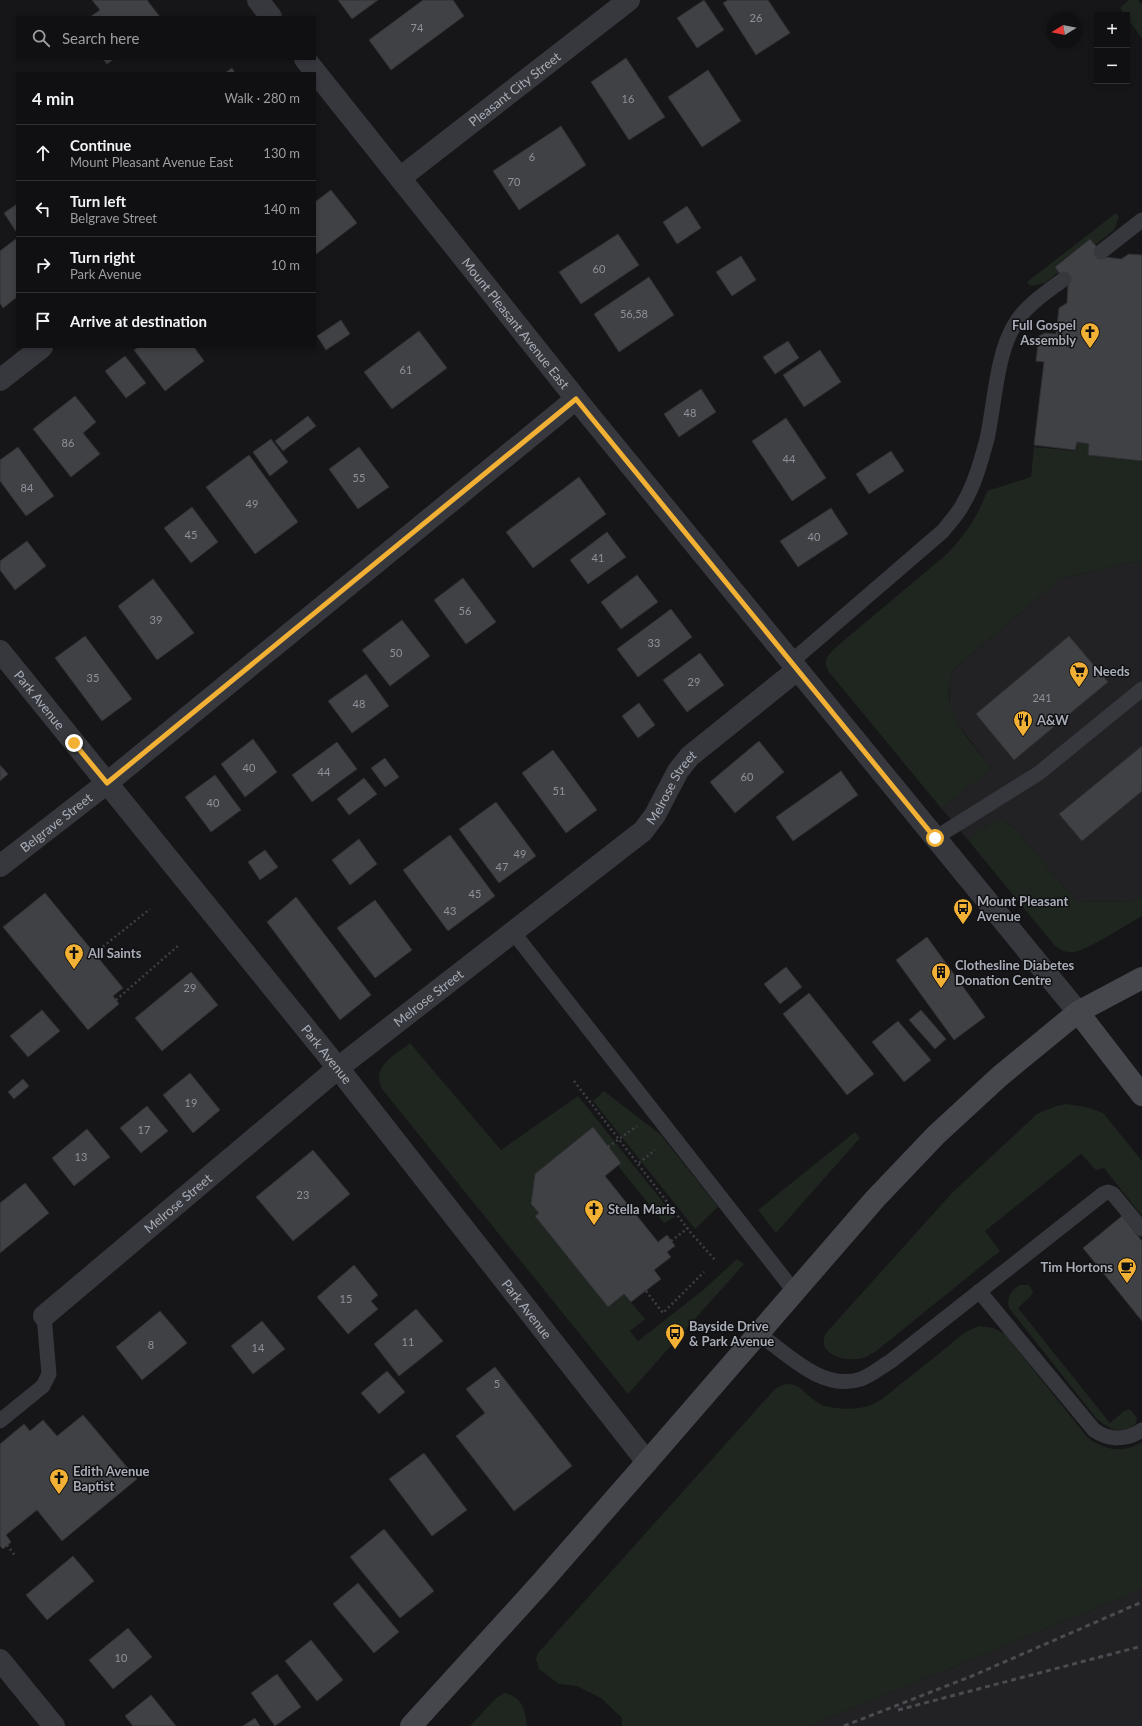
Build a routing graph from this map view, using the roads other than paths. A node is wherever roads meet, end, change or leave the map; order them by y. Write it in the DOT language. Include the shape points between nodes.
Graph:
graph roads {
  1 [pos="258,0"];
  2 [pos="629,0"];
  3 [pos="270,16"];
  4 [pos="306,60"];
  5 [pos="315,72"];
  6 [pos="316,73"];
  7 [pos="400,178"];
  8 [pos="1142,220"];
  9 [pos="1101,252"];
  10 [pos="1064,279"];
  11 [pos="41,348"];
  12 [pos="0,380"];
  13 [pos="576,399"];
  14 [pos="0,651"];
  15 [pos="794,666"];
  16 [pos="1142,689"];
  17 [pos="107,783"];
  18 [pos="935,838"];
  19 [pos="0,866"];
  20 [pos="513,932"];
  21 [pos="1142,978"];
  22 [pos="1078,1012"];
  23 [pos="338,1068"];
  24 [pos="1142,1095"];
  25 [pos="1142,1229"];
  26 [pos="794,1291"];
  27 [pos="979,1291"];
  28 [pos="44,1316"];
  29 [pos="758,1333"];
  30 [pos="0,1421"];
  31 [pos="1142,1430"];
  32 [pos="647,1462"];
  33 [pos="0,1660"];
  34 [pos="54,1726"];
  35 [pos="410,1726"];
  1 -- 3 [label="street"];
  2 -- 7 [label="street, Pleasant City Street"];
  4 -- 5 [label="street, Mount Pleasant Avenue East"];
  6 -- 7 [label="street, Mount Pleasant Avenue East"];
  7 -- 13 [label="street, Mount Pleasant Avenue East"];
  8 -- 9 [label="lane"];
  10 -- 15 [label="lane" via="1022,314 1010,335 997,380 978,473 963,505 943,531"];
  11 -- 12 [label="street"];
  13 -- 15 [label="street, Mount Pleasant Avenue East"];
  13 -- 17 [label="street, Belgrave Street"];
  14 -- 17 [label="street, Park Avenue"];
  15 -- 18 [label="street, Mount Pleasant Avenue East"];
  15 -- 20 [label="street, Melrose Street" via="690,756 678,771 655,816 643,831"];
  16 -- 18 [label="lane" via="1039,773"];
  17 -- 19 [label="street, Belgrave Street"];
  17 -- 23 [label="street, Park Avenue"];
  18 -- 22 [label="street, Mount Pleasant Avenue East"];
  20 -- 23 [label="street, Melrose Street"];
  20 -- 26 [label="lane"];
  21 -- 22 [label="main road"];
  22 -- 24 [label="main road"];
  22 -- 26 [label="main road" via="1000,1076 936,1135 875,1199"];
  23 -- 28 [label="street, Melrose Street"];
  23 -- 32 [label="street, Park Avenue"];
  25 -- 27 [label="lane" via="1113,1194 1102,1194"];
  26 -- 29 [label="main road"];
  27 -- 29 [label="lane" via="876,1371 847,1382 821,1378"];
  27 -- 31 [label="lane" via="1094,1430 1101,1435 1120,1438"];
  28 -- 30 [label="lane" via="49,1374 43,1386"];
  29 -- 32 [label="main road"];
  32 -- 35 [label="main road"];
  33 -- 34 [label="street"];
}
